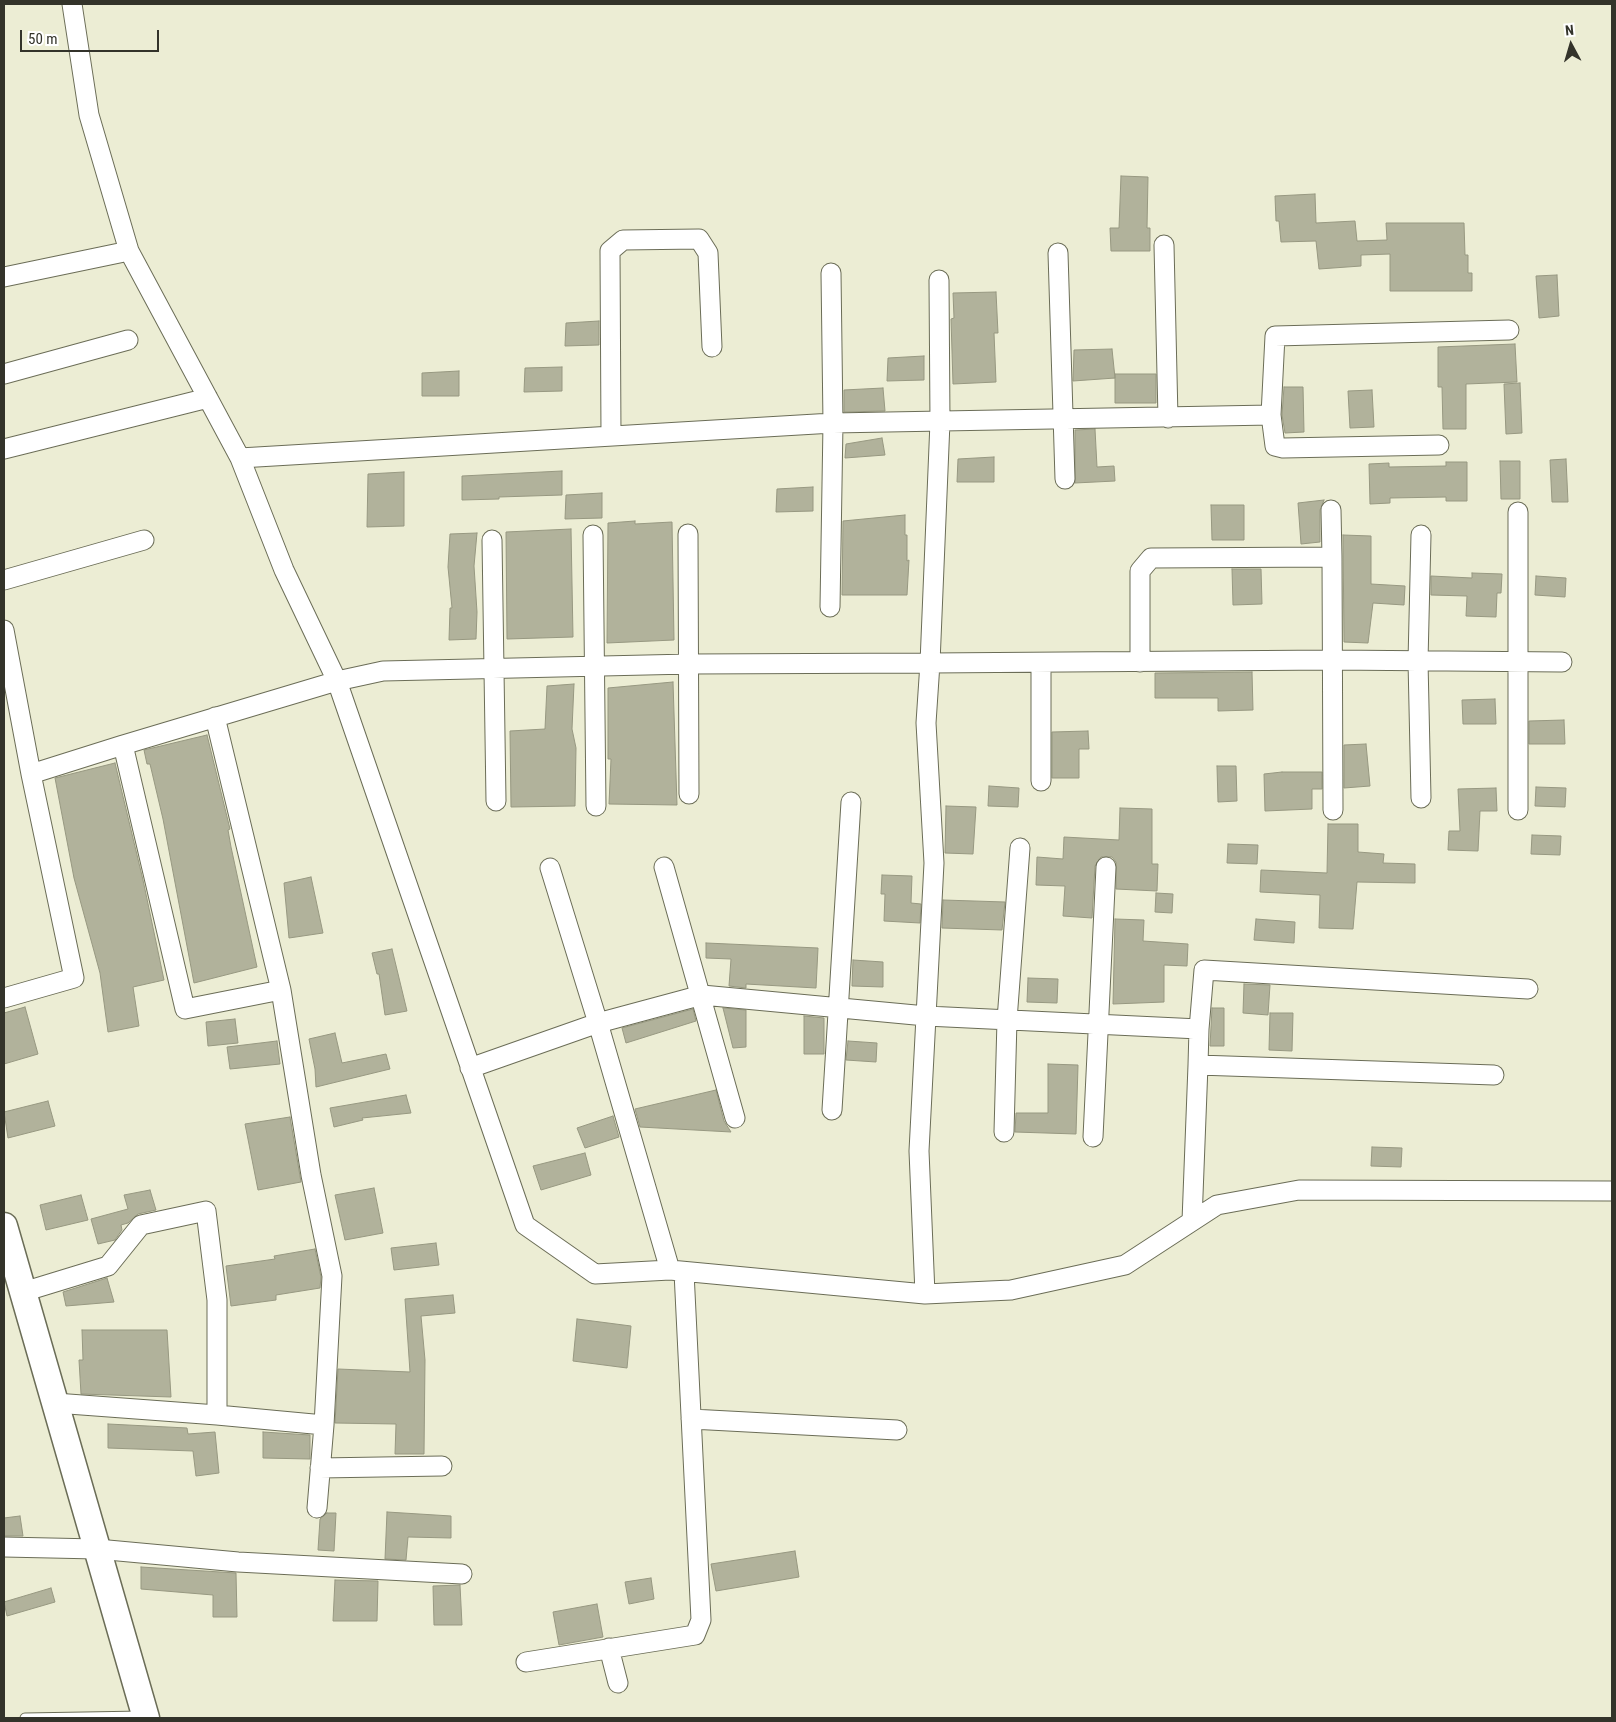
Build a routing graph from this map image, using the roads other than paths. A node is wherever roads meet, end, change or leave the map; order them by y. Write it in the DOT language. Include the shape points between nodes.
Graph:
graph roads {
  1 [pos="72,4"];
  2 [pos="1164,245"];
  3 [pos="129,251"];
  4 [pos="1058,253"];
  5 [pos="830,274"];
  6 [pos="4,277"];
  7 [pos="939,280"];
  8 [pos="1509,330"];
  9 [pos="128,340"];
  10 [pos="712,347"];
  11 [pos="4,374"];
  12 [pos="208,398"];
  13 [pos="1271,415"];
  14 [pos="1168,418"];
  15 [pos="1063,420"];
  16 [pos="833,422"];
  17 [pos="940,422"];
  18 [pos="611,436"];
  19 [pos="1439,445"];
  20 [pos="4,449"];
  21 [pos="240,458"];
  22 [pos="1065,479"];
  23 [pos="1331,510"];
  24 [pos="1518,512"];
  25 [pos="688,534"];
  26 [pos="593,535"];
  27 [pos="1421,535"];
  28 [pos="144,540"];
  29 [pos="492,540"];
  30 [pos="1332,557"];
  31 [pos="4,580"];
  32 [pos="830,607"];
  33 [pos="4,630"];
  34 [pos="1332,660"];
  35 [pos="1418,660"];
  36 [pos="1140,662"];
  37 [pos="1518,662"];
  38 [pos="1562,662"];
  39 [pos="930,663"];
  40 [pos="1041,663"];
  41 [pos="690,664"];
  42 [pos="594,665"];
  43 [pos="494,669"];
  44 [pos="337,680"];
  45 [pos="215,718"];
  46 [pos="123,745"];
  47 [pos="31,774"];
  48 [pos="1041,781"];
  49 [pos="690,794"];
  50 [pos="1421,798"];
  51 [pos="496,801"];
  52 [pos="851,802"];
  53 [pos="596,806"];
  54 [pos="1333,810"];
  55 [pos="1518,810"];
  56 [pos="1020,848"];
  57 [pos="1106,867"];
  58 [pos="550,868"];
  59 [pos="664,868"];
  60 [pos="1528,989"];
  61 [pos="281,990"];
  62 [pos="702,996"];
  63 [pos="4,998"];
  64 [pos="839,1008"];
  65 [pos="926,1016"];
  66 [pos="1007,1020"];
  67 [pos="598,1023"];
  68 [pos="1097,1024"];
  69 [pos="1199,1028"];
  70 [pos="1198,1065"];
  71 [pos="470,1068"];
  72 [pos="1494,1075"];
  73 [pos="832,1110"];
  74 [pos="735,1118"];
  75 [pos="1004,1132"];
  76 [pos="1093,1137"];
  77 [pos="1612,1191"];
  78 [pos="1192,1221"];
  79 [pos="4,1226"];
  80 [pos="677,1271"];
  81 [pos="23,1292"];
  82 [pos="925,1294"];
  83 [pos="55,1403"];
  84 [pos="217,1415"];
  85 [pos="691,1419"];
  86 [pos="324,1425"];
  87 [pos="897,1430"];
  88 [pos="442,1466"];
  89 [pos="320,1468"];
  90 [pos="317,1508"];
  91 [pos="4,1547"];
  92 [pos="97,1549"];
  93 [pos="462,1574"];
  94 [pos="609,1648"];
  95 [pos="526,1662"];
  96 [pos="618,1683"];
  97 [pos="146,1717"];
  98 [pos="25,1718"];
  1 -- 3 [label="street" via="90,115"];
  2 -- 14 [label="street"];
  3 -- 6 [label="street"];
  3 -- 12 [label="street"];
  4 -- 15 [label="street"];
  5 -- 16 [label="street"];
  7 -- 17 [label="street"];
  8 -- 13 [label="street" via="1275,336"];
  9 -- 11 [label="street"];
  10 -- 18 [label="street" via="708,253 699,239 622,240 610,251"];
  12 -- 20 [label="street"];
  12 -- 21 [label="street"];
  13 -- 14 [label="street"];
  13 -- 19 [label="street" via="1275,446 1284,448"];
  14 -- 15 [label="street"];
  15 -- 17 [label="street"];
  15 -- 22 [label="street"];
  16 -- 17 [label="street"];
  16 -- 18 [label="street"];
  16 -- 32 [label="street"];
  17 -- 39 [label="street"];
  18 -- 21 [label="street"];
  21 -- 44 [label="street" via="284,570"];
  23 -- 30 [label="street"];
  24 -- 37 [label="street"];
  25 -- 41 [label="street"];
  26 -- 42 [label="street"];
  27 -- 35 [label="street"];
  28 -- 31 [label="street"];
  29 -- 43 [label="street"];
  30 -- 34 [label="street"];
  30 -- 36 [label="street" via="1152,558 1140,571"];
  33 -- 47 [label="street"];
  34 -- 35 [label="street"];
  34 -- 36 [label="street"];
  34 -- 54 [label="street"];
  35 -- 37 [label="street"];
  35 -- 50 [label="street"];
  36 -- 40 [label="street"];
  37 -- 38 [label="street"];
  37 -- 55 [label="street"];
  39 -- 40 [label="street"];
  39 -- 41 [label="street"];
  39 -- 65 [label="street" via="926,723 934,863"];
  40 -- 48 [label="street"];
  41 -- 42 [label="street"];
  41 -- 49 [label="street"];
  42 -- 43 [label="street"];
  42 -- 53 [label="street"];
  43 -- 44 [label="street" via="383,671"];
  43 -- 51 [label="street"];
  44 -- 45 [label="street"];
  44 -- 71 [label="street"];
  45 -- 46 [label="street"];
  45 -- 61 [label="street"];
  46 -- 47 [label="street"];
  46 -- 61 [label="street" via="185,1009"];
  47 -- 63 [label="street" via="74,978"];
  52 -- 64 [label="street"];
  56 -- 66 [label="street"];
  57 -- 68 [label="street"];
  58 -- 67 [label="street"];
  59 -- 62 [label="street"];
  60 -- 69 [label="street" via="1204,970"];
  61 -- 86 [label="street" via="311,1175 332,1276"];
  62 -- 64 [label="street"];
  62 -- 67 [label="street"];
  62 -- 74 [label="street"];
  64 -- 65 [label="street"];
  64 -- 73 [label="street"];
  65 -- 66 [label="street"];
  65 -- 82 [label="street" via="919,1151"];
  66 -- 68 [label="street"];
  66 -- 75 [label="street"];
  67 -- 71 [label="street"];
  67 -- 80 [label="street"];
  68 -- 69 [label="street"];
  68 -- 76 [label="street"];
  69 -- 70 [label="street"];
  70 -- 72 [label="street"];
  70 -- 78 [label="street"];
  71 -- 80 [label="street" via="525,1225 595,1274"];
  77 -- 78 [label="street" via="1299,1190 1217,1205"];
  78 -- 82 [label="street" via="1124,1265 1010,1290"];
  79 -- 81 [label="main road"];
  80 -- 82 [label="street"];
  80 -- 85 [label="street"];
  81 -- 83 [label="main road"];
  81 -- 84 [label="street" via="108,1266 141,1225 206,1211 217,1300"];
  83 -- 84 [label="street"];
  83 -- 92 [label="main road"];
  84 -- 86 [label="street"];
  85 -- 87 [label="street"];
  85 -- 94 [label="street" via="701,1620 695,1635"];
  86 -- 89 [label="street"];
  88 -- 89 [label="street"];
  89 -- 90 [label="street"];
  91 -- 92 [label="street"];
  92 -- 93 [label="street" via="238,1562"];
  92 -- 97 [label="main road"];
  94 -- 95 [label="street"];
  94 -- 96 [label="street"];
  97 -- 98 [label="lane"];
}
